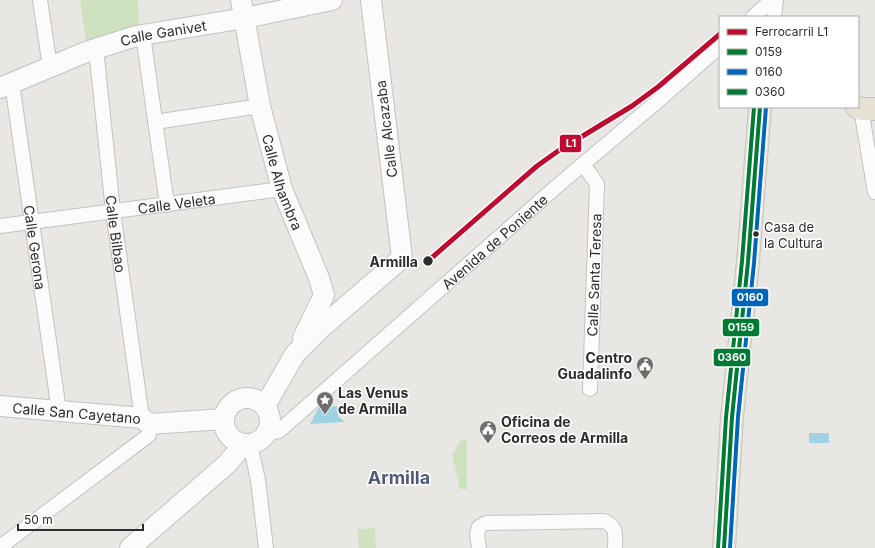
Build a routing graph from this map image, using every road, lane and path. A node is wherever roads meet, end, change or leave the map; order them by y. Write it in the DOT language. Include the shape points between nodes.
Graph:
graph roads {
  1 [pos="40,0"];
  2 [pos="371,0"];
  3 [pos="772,0"];
  4 [pos="776,0"];
  5 [pos="323,1"];
  6 [pos="243,9"];
  7 [pos="754,16"];
  8 [pos="774,16"];
  9 [pos="143,35"];
  10 [pos="719,47"];
  11 [pos="96,49"];
  12 [pos="50,67"];
  13 [pos="6,85"];
  14 [pos="260,106"];
  15 [pos="760,108"];
  16 [pos="865,108"];
  17 [pos="155,122"];
  18 [pos="584,164"];
  19 [pos="282,190"];
  20 [pos="875,192"];
  21 [pos="167,205"];
  22 [pos="114,211"];
  23 [pos="33,222"];
  24 [pos="0,226"];
  25 [pos="295,354"];
  26 [pos="590,389"];
  27 [pos="0,406"];
  28 [pos="265,406"];
  29 [pos="59,411"];
  30 [pos="224,419"];
  31 [pos="145,421"];
  32 [pos="267,433"];
  33 [pos="247,444"];
  34 [pos="0,547"];
  35 [pos="130,548"];
  36 [pos="266,548"];
  37 [pos="479,548"];
  38 [pos="615,548"];
  39 [pos="724,548"];
  1 -- 12 [label="street"];
  2 -- 25 [label="main road, Calle Alcazaba" via="402,258"];
  3 -- 7 [label="street"];
  4 -- 8 [label="street"];
  5 -- 6 [label="main road, Calle Ganivet"];
  6 -- 9 [label="main road, Calle Ganivet"];
  6 -- 14 [label="main road, Calle Alhambra"];
  9 -- 11 [label="main road, Calle Ganivet"];
  9 -- 17 [label="street"];
  10 -- 18 [label="street, Avenida de Poniente"];
  11 -- 12 [label="main road, Calle Ganivet"];
  11 -- 22 [label="street, Calle Bilbao"];
  12 -- 13 [label="main road, Calle Ganivet"];
  13 -- 23 [label="street, Calle Gerona"];
  14 -- 17 [label="street"];
  14 -- 19 [label="main road, Calle Alhambra"];
  15 -- 39 [label="main road" via="733,412"];
  16 -- 20 [label="street"];
  17 -- 21 [label="street"];
  18 -- 26 [label="street, Calle Santa Teresa" via="597,184"];
  18 -- 32 [label="street, Avenida de Poniente" via="279,431"];
  19 -- 21 [label="street, Calle Veleta"];
  19 -- 25 [label="main road, Calle Alhambra" via="324,295"];
  21 -- 22 [label="street, Calle Veleta"];
  22 -- 23 [label="street, Calle Veleta"];
  22 -- 31 [label="street, Calle Bilbao"];
  23 -- 24 [label="street, Calle Veleta"];
  23 -- 29 [label="street, Calle Gerona"];
  25 -- 28 [label="main road"];
  27 -- 29 [label="main road, Calle San Cayetano"];
  28 -- 30 [label="main road" via="253,399 239,399 227,409"];
  28 -- 32 [label="main road" via="270,416"];
  29 -- 31 [label="main road, Calle San Cayetano"];
  30 -- 31 [label="main road, Calle San Cayetano"];
  30 -- 33 [label="main road" via="224,428 230,437 240,444"];
  31 -- 34 [label="street" via="149,435"];
  32 -- 33 [label="main road" via="260,441"];
  33 -- 35 [label="main road" via="228,464"];
  33 -- 36 [label="street" via="258,480"];
  37 -- 38 [label="street" via="477,534 479,527 486,523 604,521 611,524 615,531"];
}
